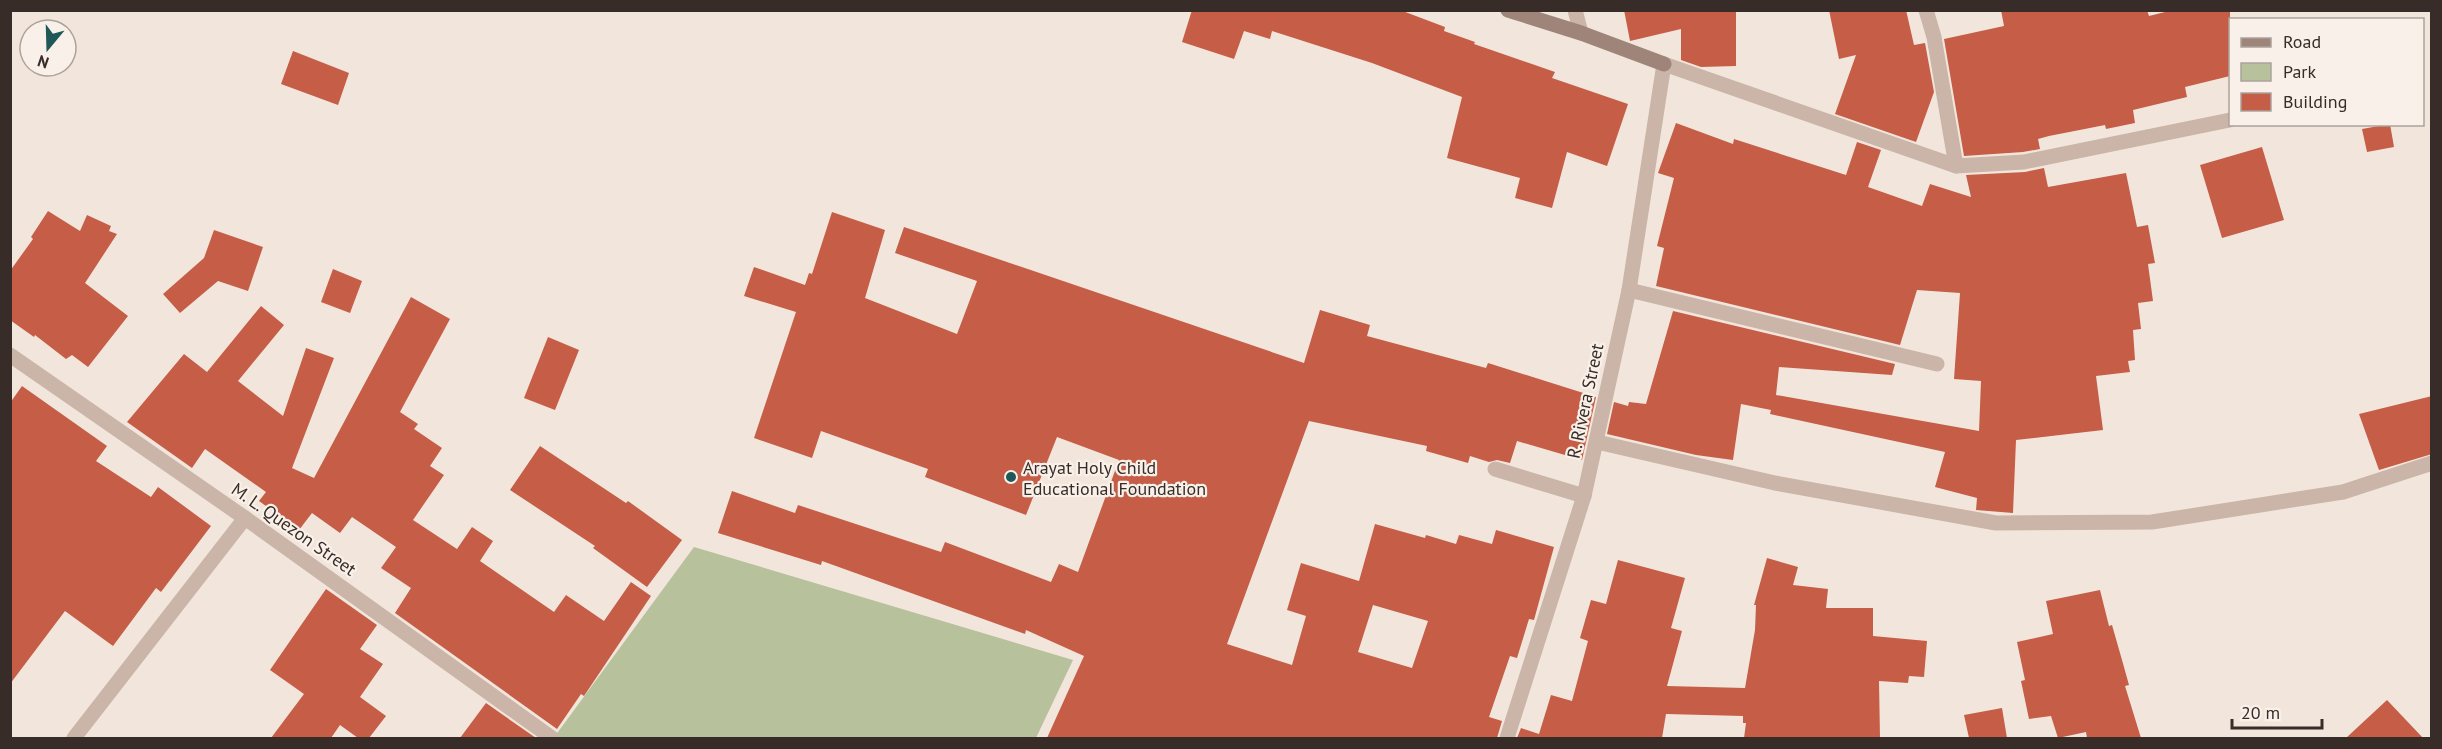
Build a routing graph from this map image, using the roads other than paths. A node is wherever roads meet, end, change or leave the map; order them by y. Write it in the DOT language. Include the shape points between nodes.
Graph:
graph roads {
  1 [pos="1508,10"];
  2 [pos="1575,10"];
  3 [pos="1926,10"];
  4 [pos="1581,33"];
  5 [pos="1664,64"];
  6 [pos="2229,120"];
  7 [pos="1956,166"];
  8 [pos="1629,290"];
  9 [pos="10,355"];
  10 [pos="1936,364"];
  11 [pos="1597,442"];
  12 [pos="2432,463"];
  13 [pos="1495,469"];
  14 [pos="1584,496"];
  15 [pos="245,518"];
  16 [pos="74,738"];
  17 [pos="552,738"];
  18 [pos="1507,738"];
  1 -- 4 [label="street"];
  2 -- 4 [label="street"];
  3 -- 7 [label="street"];
  4 -- 5 [label="street"];
  5 -- 7 [label="street"];
  5 -- 8 [label="street, R. Rivera Street"];
  6 -- 7 [label="street" via="2024,162"];
  8 -- 10 [label="street"];
  8 -- 11 [label="street, R. Rivera Street"];
  9 -- 15 [label="street, M. L. Quezon Street"];
  11 -- 12 [label="street" via="1775,483 1996,523 2152,522 2343,492"];
  11 -- 14 [label="street, R. Rivera Street"];
  13 -- 14 [label="street"];
  14 -- 18 [label="street, R. Rivera Street"];
  15 -- 16 [label="street"];
  15 -- 17 [label="street, M. L. Quezon Street"];
}
